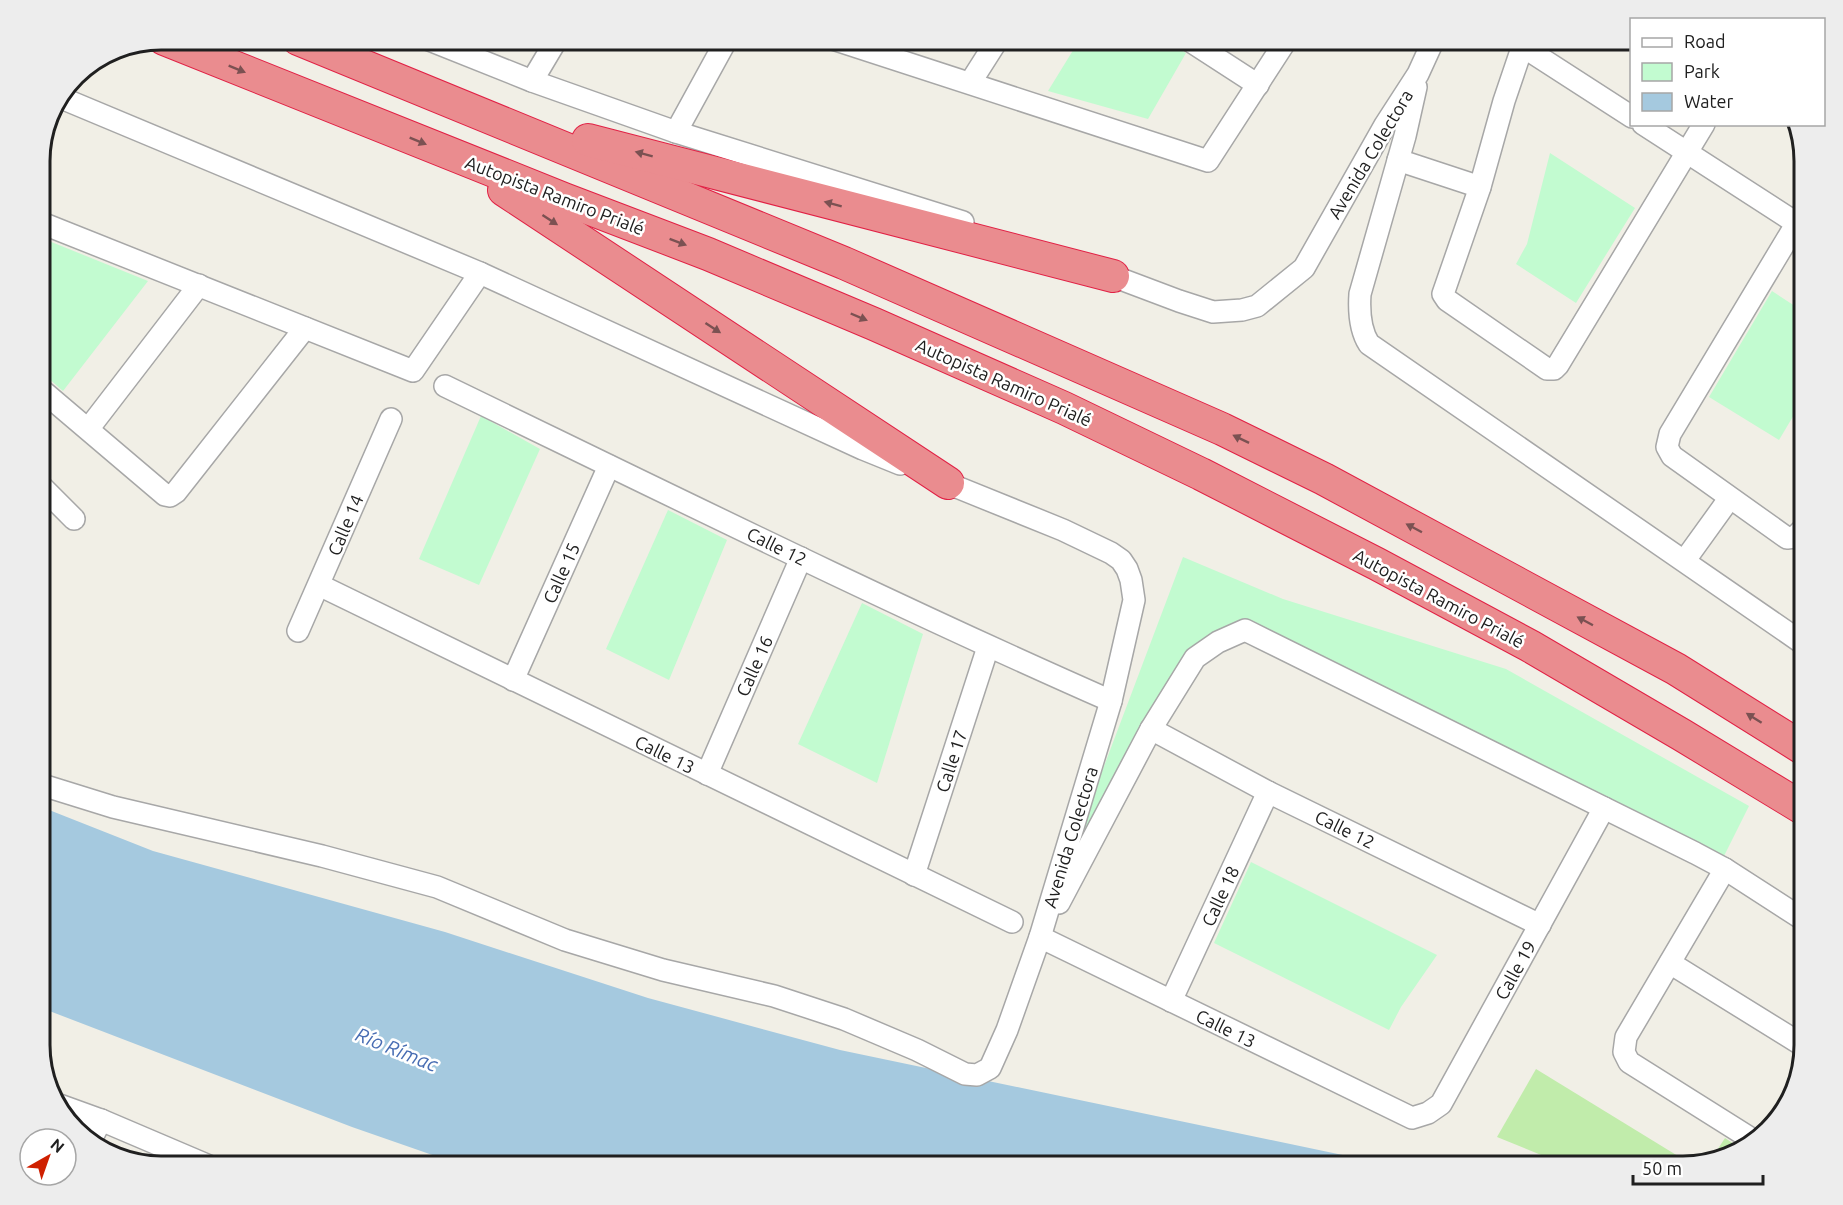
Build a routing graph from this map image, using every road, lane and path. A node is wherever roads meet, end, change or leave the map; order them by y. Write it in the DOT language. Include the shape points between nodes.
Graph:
graph roads {
  1 [pos="191,50"];
  2 [pos="325,50"];
  3 [pos="454,50"];
  4 [pos="550,50"];
  5 [pos="721,50"];
  6 [pos="867,50"];
  7 [pos="991,50"];
  8 [pos="1204,50"];
  9 [pos="1280,50"];
  10 [pos="1429,50"];
  11 [pos="1522,50"];
  12 [pos="1534,50"];
  13 [pos="1418,74"];
  14 [pos="532,81"];
  15 [pos="969,83"];
  16 [pos="1258,85"];
  17 [pos="67,100"];
  18 [pos="473,110"];
  19 [pos="1630,116"];
  20 [pos="1646,126"];
  21 [pos="1703,126"];
  22 [pos="676,132"];
  23 [pos="448,153"];
  24 [pos="1686,153"];
  25 [pos="1398,160"];
  26 [pos="1480,187"];
  27 [pos="1794,217"];
  28 [pos="50,226"];
  29 [pos="1794,232"];
  30 [pos="480,273"];
  31 [pos="1113,276"];
  32 [pos="199,285"];
  33 [pos="305,328"];
  34 [pos="445,386"];
  35 [pos="50,397"];
  36 [pos="391,419"];
  37 [pos="89,428"];
  38 [pos="609,466"];
  39 [pos="948,483"];
  40 [pos="50,495"];
  41 [pos="1729,499"];
  42 [pos="74,519"];
  43 [pos="1794,537"];
  44 [pos="801,558"];
  45 [pos="1685,560"];
  46 [pos="319,585"];
  47 [pos="298,631"];
  48 [pos="1794,637"];
  49 [pos="988,647"];
  50 [pos="513,680"];
  51 [pos="1111,701"];
  52 [pos="1151,729"];
  53 [pos="1794,743"];
  54 [pos="706,774"];
  55 [pos="50,787"];
  56 [pos="1268,792"];
  57 [pos="1794,803"];
  58 [pos="1604,808"];
  59 [pos="1725,869"];
  60 [pos="914,875"];
  61 [pos="1794,914"];
  62 [pos="1012,922"];
  63 [pos="1540,925"];
  64 [pos="1040,937"];
  65 [pos="1670,963"];
  66 [pos="1172,1001"];
  67 [pos="1794,1040"];
  68 [pos="70,1109"];
  69 [pos="1412,1118"];
  70 [pos="101,1120"];
  71 [pos="94,1133"];
  72 [pos="1746,1136"];
  73 [pos="186,1156"];
  1 -- 23 [label="highway, Autopista Ramiro Prialé, one-way"];
  2 -- 18 [label="highway"];
  3 -- 14 [label="street"];
  4 -- 14 [label="street"];
  5 -- 22 [label="street"];
  6 -- 15 [label="street"];
  7 -- 15 [label="street"];
  8 -- 16 [label="street"];
  9 -- 16 [label="street"];
  10 -- 13 [label="street, Avenida Colectora"];
  11 -- 26 [label="street"];
  12 -- 19 [label="street"];
  13 -- 25 [label="street"];
  13 -- 31 [label="street, Avenida Colectora" via="1304,268 1257,306 1222,312 1199,308"];
  14 -- 22 [label="street"];
  15 -- 16 [label="street" via="1208,161"];
  17 -- 30 [label="street"];
  31 -- 18 [label="highway, one-way"];
  53 -- 18 [label="highway, one-way" via="1676,669 1324,479 1222,429 844,263"];
  20 -- 24 [label="street"];
  21 -- 24 [label="street"];
  22 -- 31 [label="street" via="1001,235"];
  23 -- 39 [label="highway, one-way"];
  23 -- 57 [label="highway, Autopista Ramiro Prialé, one-way" via="708,254 1064,408 1377,564 1530,646"];
  24 -- 26 [label="street" via="1558,365 1551,370 1444,296"];
  24 -- 27 [label="street"];
  25 -- 26 [label="street"];
  25 -- 45 [label="street" via="1360,294 1360,315 1369,344"];
  28 -- 32 [label="street"];
  29 -- 41 [label="street" via="1671,434 1667,447 1672,456"];
  30 -- 33 [label="street" via="413,371"];
  30 -- 39 [label="street" via="863,449"];
  32 -- 33 [label="street"];
  32 -- 37 [label="street"];
  33 -- 37 [label="street" via="170,496"];
  34 -- 38 [label="street, Calle 12"];
  35 -- 37 [label="street"];
  36 -- 46 [label="street, Calle 14"];
  38 -- 44 [label="street, Calle 12"];
  38 -- 50 [label="street, Calle 15"];
  39 -- 51 [label="street, Avenida Colectora" via="1063,530 1121,560 1131,580 1134,600"];
  40 -- 42 [label="street"];
  41 -- 43 [label="street" via="1787,538"];
  41 -- 45 [label="street"];
  44 -- 49 [label="street, Calle 12"];
  44 -- 54 [label="street, Calle 16"];
  45 -- 48 [label="street"];
  46 -- 47 [label="street, Calle 14"];
  46 -- 50 [label="street, Calle 13"];
  49 -- 51 [label="street, Calle 12"];
  49 -- 60 [label="street, Calle 17"];
  50 -- 54 [label="street, Calle 13"];
  51 -- 64 [label="street, Avenida Colectora"];
  52 -- 56 [label="street, Calle 12"];
  52 -- 58 [label="street" via="1195,658 1245,630"];
  52 -- 64 [label="street"];
  54 -- 60 [label="street, Calle 13"];
  55 -- 64 [label="street, Avenida Colectora" via="113,807 437,887 566,940 844,1019 965,1074 977,1075 990,1068"];
  56 -- 63 [label="street, Calle 12"];
  56 -- 66 [label="street, Calle 18"];
  58 -- 59 [label="street"];
  58 -- 63 [label="street, Calle 19"];
  59 -- 61 [label="street"];
  59 -- 65 [label="street"];
  60 -- 62 [label="street, Calle 13"];
  63 -- 69 [label="street, Calle 19" via="1442,1104"];
  64 -- 66 [label="street, Calle 13"];
  65 -- 67 [label="street"];
  65 -- 72 [label="street" via="1626,1037 1624,1052 1629,1062"];
  66 -- 69 [label="street, Calle 13"];
  68 -- 70 [label="street"];
  70 -- 71 [label="street"];
  70 -- 73 [label="street"];
}
